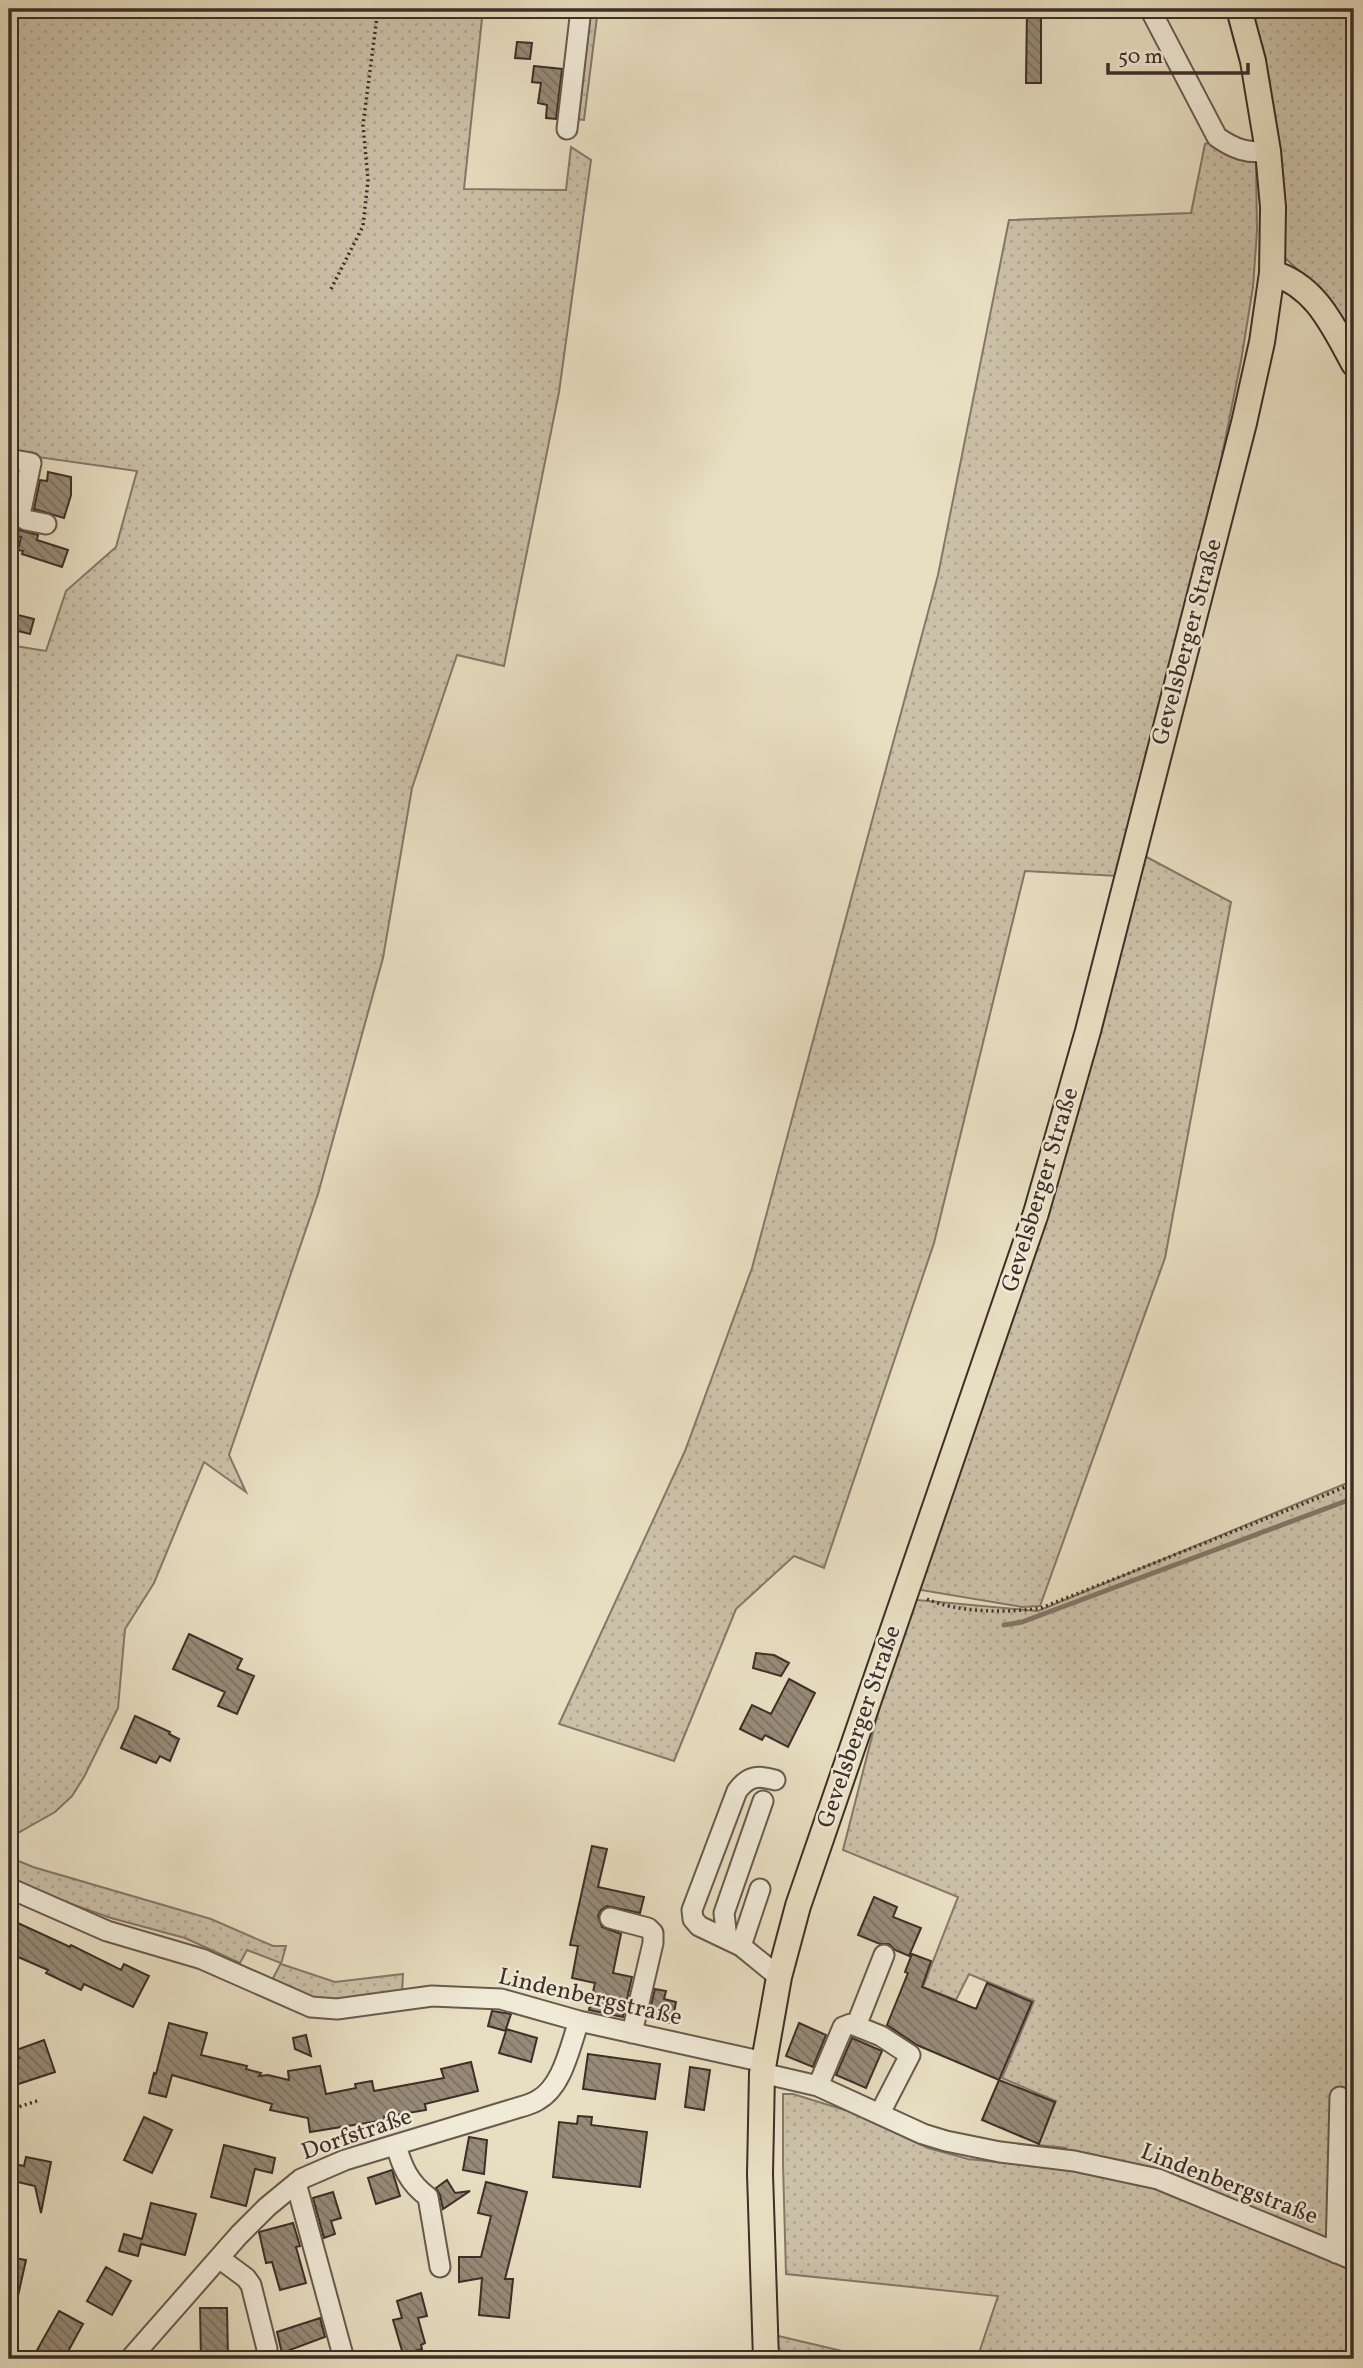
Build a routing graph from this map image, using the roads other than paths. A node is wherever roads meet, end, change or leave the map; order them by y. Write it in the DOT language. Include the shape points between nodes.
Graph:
graph roads {
  1 [pos="581,9"];
  2 [pos="1150,9"];
  3 [pos="1239,9"];
  4 [pos="567,129"];
  5 [pos="1268,151"];
  6 [pos="1272,273"];
  7 [pos="1354,364"];
  8 [pos="9,459"];
  9 [pos="46,524"];
  10 [pos="775,1780"];
  11 [pos="762,1801"];
  12 [pos="9,1888"];
  13 [pos="760,1889"];
  14 [pos="610,1918"];
  15 [pos="734,1943"];
  16 [pos="884,1955"];
  17 [pos="779,1976"];
  18 [pos="579,2021"];
  19 [pos="856,2026"];
  20 [pos="632,2033"];
  21 [pos="763,2067"];
  22 [pos="818,2086"];
  23 [pos="1340,2097"];
  24 [pos="880,2113"];
  25 [pos="396,2145"];
  26 [pos="296,2183"];
  27 [pos="1345,2257"];
  28 [pos="219,2258"];
  29 [pos="440,2267"];
  30 [pos="267,2349"];
  31 [pos="130,2359"];
  32 [pos="344,2359"];
  33 [pos="765,2359"];
  1 -- 4 [label="street"];
  2 -- 5 [label="street" via="1217,137 1249,153"];
  3 -- 5 [label="main road, Gevelsberger Straße"];
  5 -- 6 [label="main road, Gevelsberger Straße"];
  6 -- 7 [label="main road" via="1292,279 1311,295"];
  6 -- 17 [label="main road, Gevelsberger Straße" via="1240,436 1065,1117 972,1406 798,1906"];
  8 -- 9 [label="street" via="31,463 20,515"];
  10 -- 15 [label="street" via="751,1778 737,1791 692,1910 699,1926"];
  11 -- 15 [label="street" via="724,1913"];
  12 -- 18 [label="street, Lindenbergstraße" via="107,1931 202,1959 311,2007 337,2009 432,1996 479,1997"];
  13 -- 15 [label="street"];
  14 -- 20 [label="street" via="653,1933"];
  15 -- 17 [label="street"];
  16 -- 19 [label="street"];
  17 -- 21 [label="main road, Gevelsberger Straße"];
  18 -- 20 [label="street, Lindenbergstraße"];
  18 -- 25 [label="street, Dorfstraße" via="559,2076 540,2099"];
  19 -- 22 [label="street" via="844,2027"];
  19 -- 24 [label="street" via="910,2055"];
  20 -- 21 [label="street, Lindenbergstraße"];
  21 -- 22 [label="street, Lindenbergstraße"];
  21 -- 33 [label="main road, Gevelsberger Straße" via="760,2174"];
  22 -- 24 [label="street, Lindenbergstraße"];
  23 -- 27 [label="street"];
  24 -- 27 [label="street, Lindenbergstraße" via="923,2134 971,2148 1074,2161 1158,2179"];
  25 -- 26 [label="street, Dorfstraße"];
  25 -- 29 [label="street" via="414,2187 428,2197"];
  26 -- 28 [label="street, Dorfstraße"];
  26 -- 32 [label="street"];
  28 -- 30 [label="street" via="251,2284"];
  28 -- 31 [label="street, Dorfstraße"];
}
